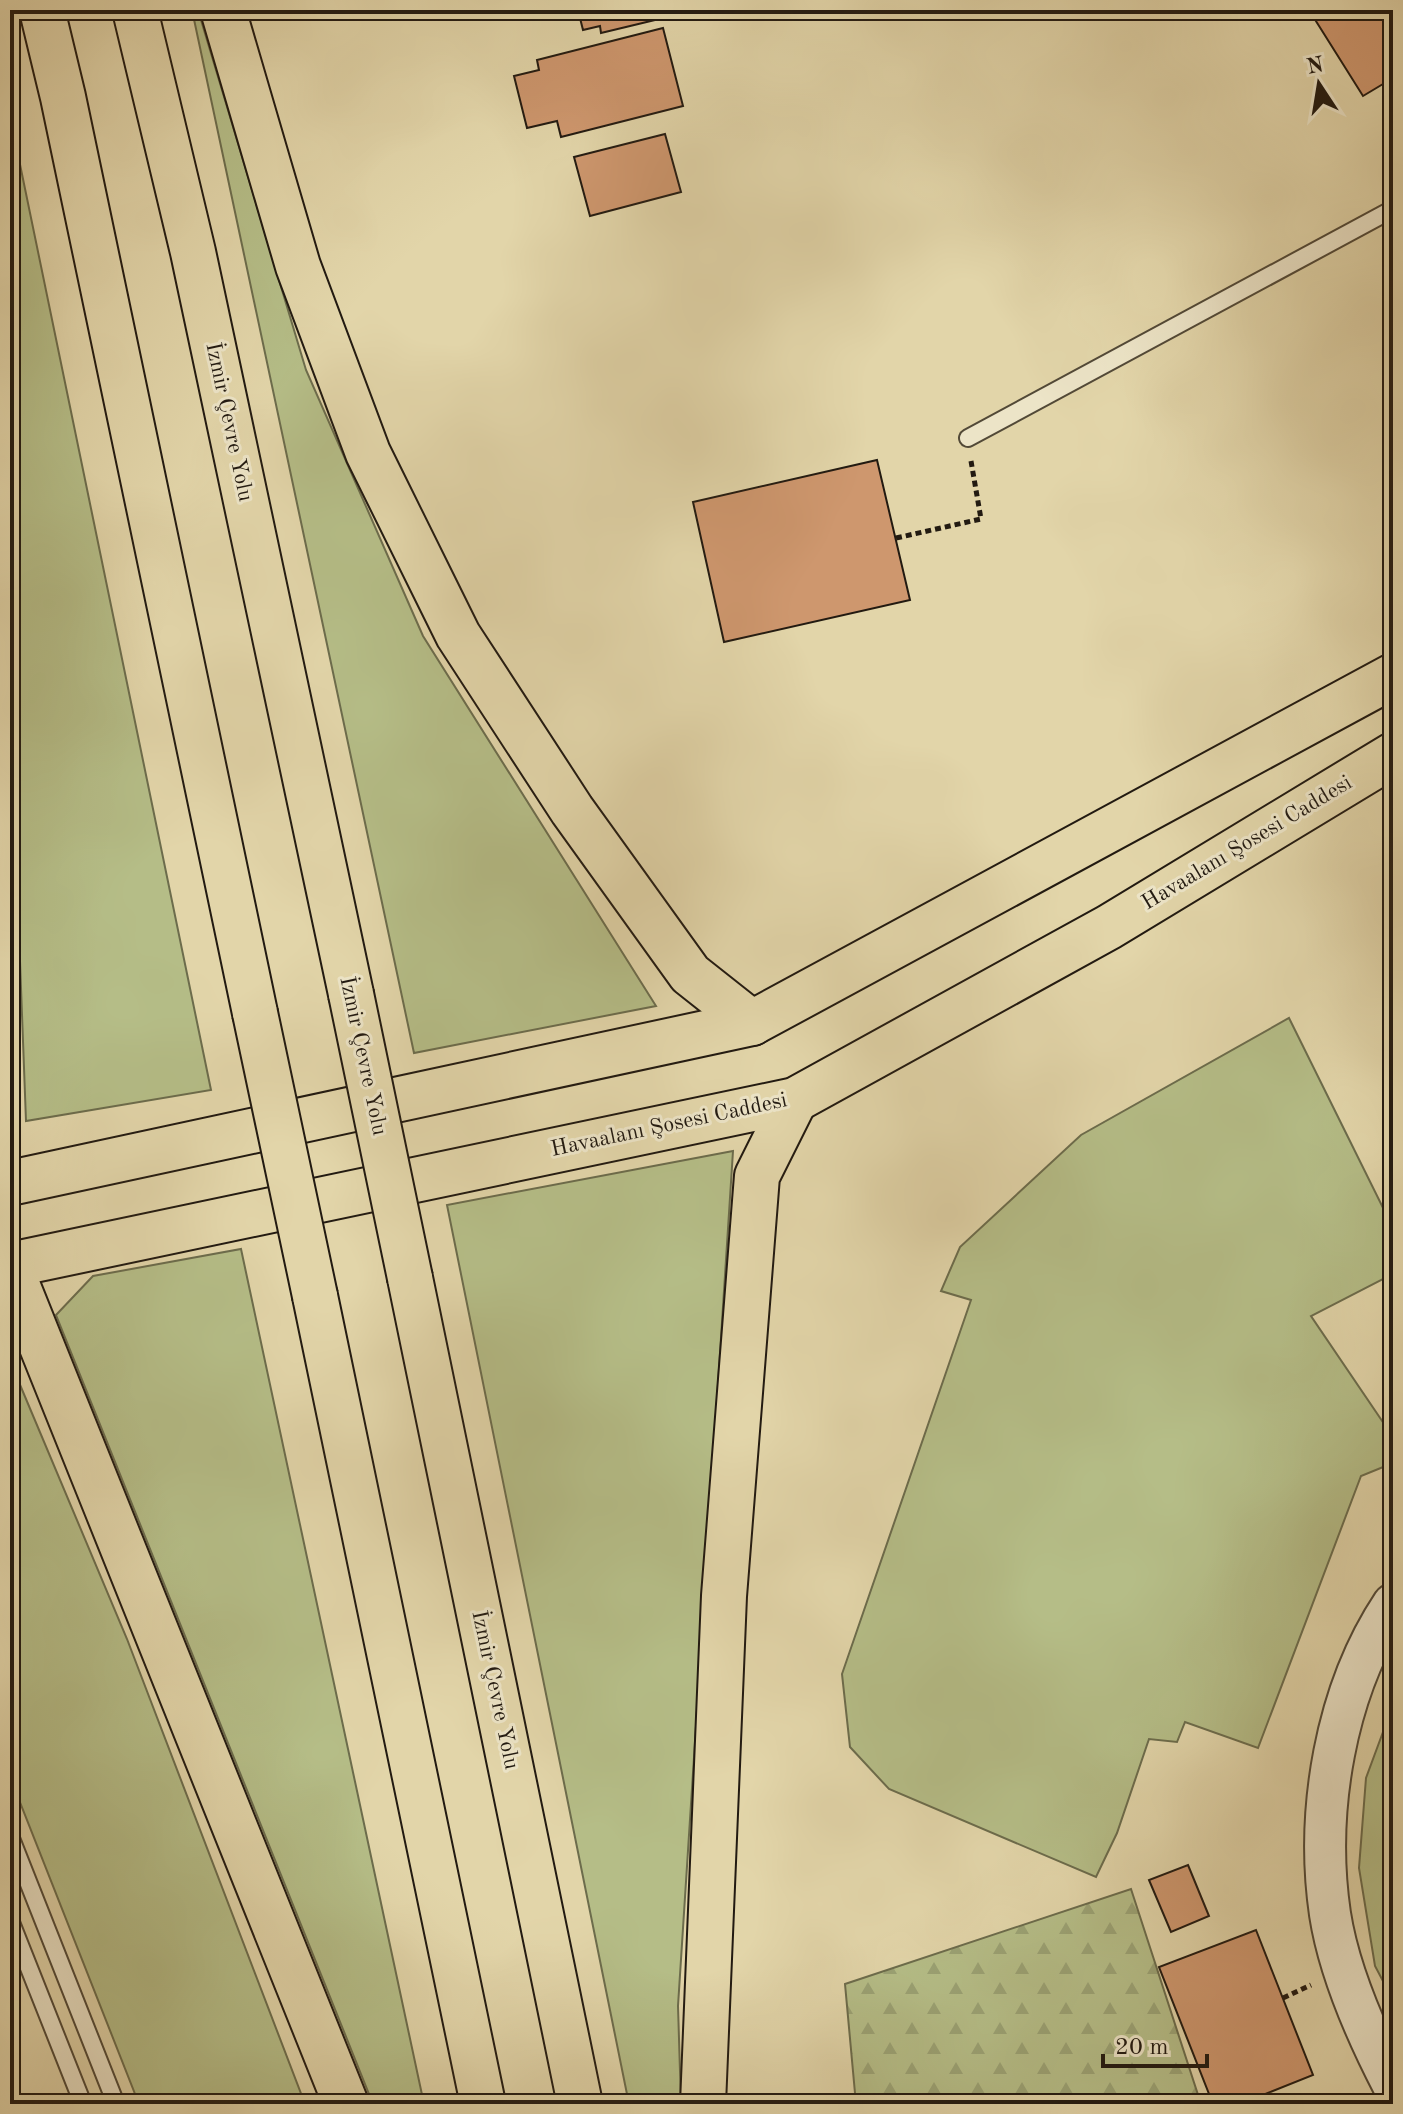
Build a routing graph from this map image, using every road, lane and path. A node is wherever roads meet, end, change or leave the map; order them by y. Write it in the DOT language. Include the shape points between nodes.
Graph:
graph roads {
  1 [pos="42,10"];
  2 [pos="135,10"];
  3 [pos="223,10"];
  4 [pos="1393,209"];
  5 [pos="968,438"];
  6 [pos="896,538"];
  7 [pos="1393,676"];
  8 [pos="1393,755"];
  9 [pos="752,1023"];
  10 [pos="795,1100"];
  11 [pos="10,1183"];
  12 [pos="10,1266"];
  13 [pos="1393,1604"];
  14 [pos="10,1836"];
  15 [pos="10,1920"];
  16 [pos="1313,1984"];
  17 [pos="1283,1998"];
  18 [pos="1393,2085"];
  19 [pos="83,2104"];
  20 [pos="116,2104"];
  21 [pos="346,2104"];
  22 [pos="483,2104"];
  23 [pos="580,2104"];
  24 [pos="703,2104"];
  1 -- 22 [label="main road, bridge"];
  2 -- 23 [label="main road, İzmir Çevre Yolu, bridge" via="193,252 351,994"];
  3 -- 9 [label="main road" via="298,266 368,453 458,635 572,810 690,974"];
  4 -- 5 [label="lane"];
  5 -- 6 [label="path" via="981,519"];
  7 -- 9 [label="main road"];
  8 -- 10 [label="main road, Havaalanı Şosesi Caddesi" via="1109,927"];
  9 -- 11 [label="main road"];
  10 -- 12 [label="main road, Havaalanı Şosesi Caddesi"];
  10 -- 24 [label="main road" via="757,1176 724,1596"];
  12 -- 21 [label="main road"];
  13 -- 18 [label="street" via="1355,1681 1333,1762 1327,1837 1330,1914 1347,1978"];
  14 -- 20 [label="lane"];
  15 -- 19 [label="lane"];
  16 -- 17 [label="path"];
}
